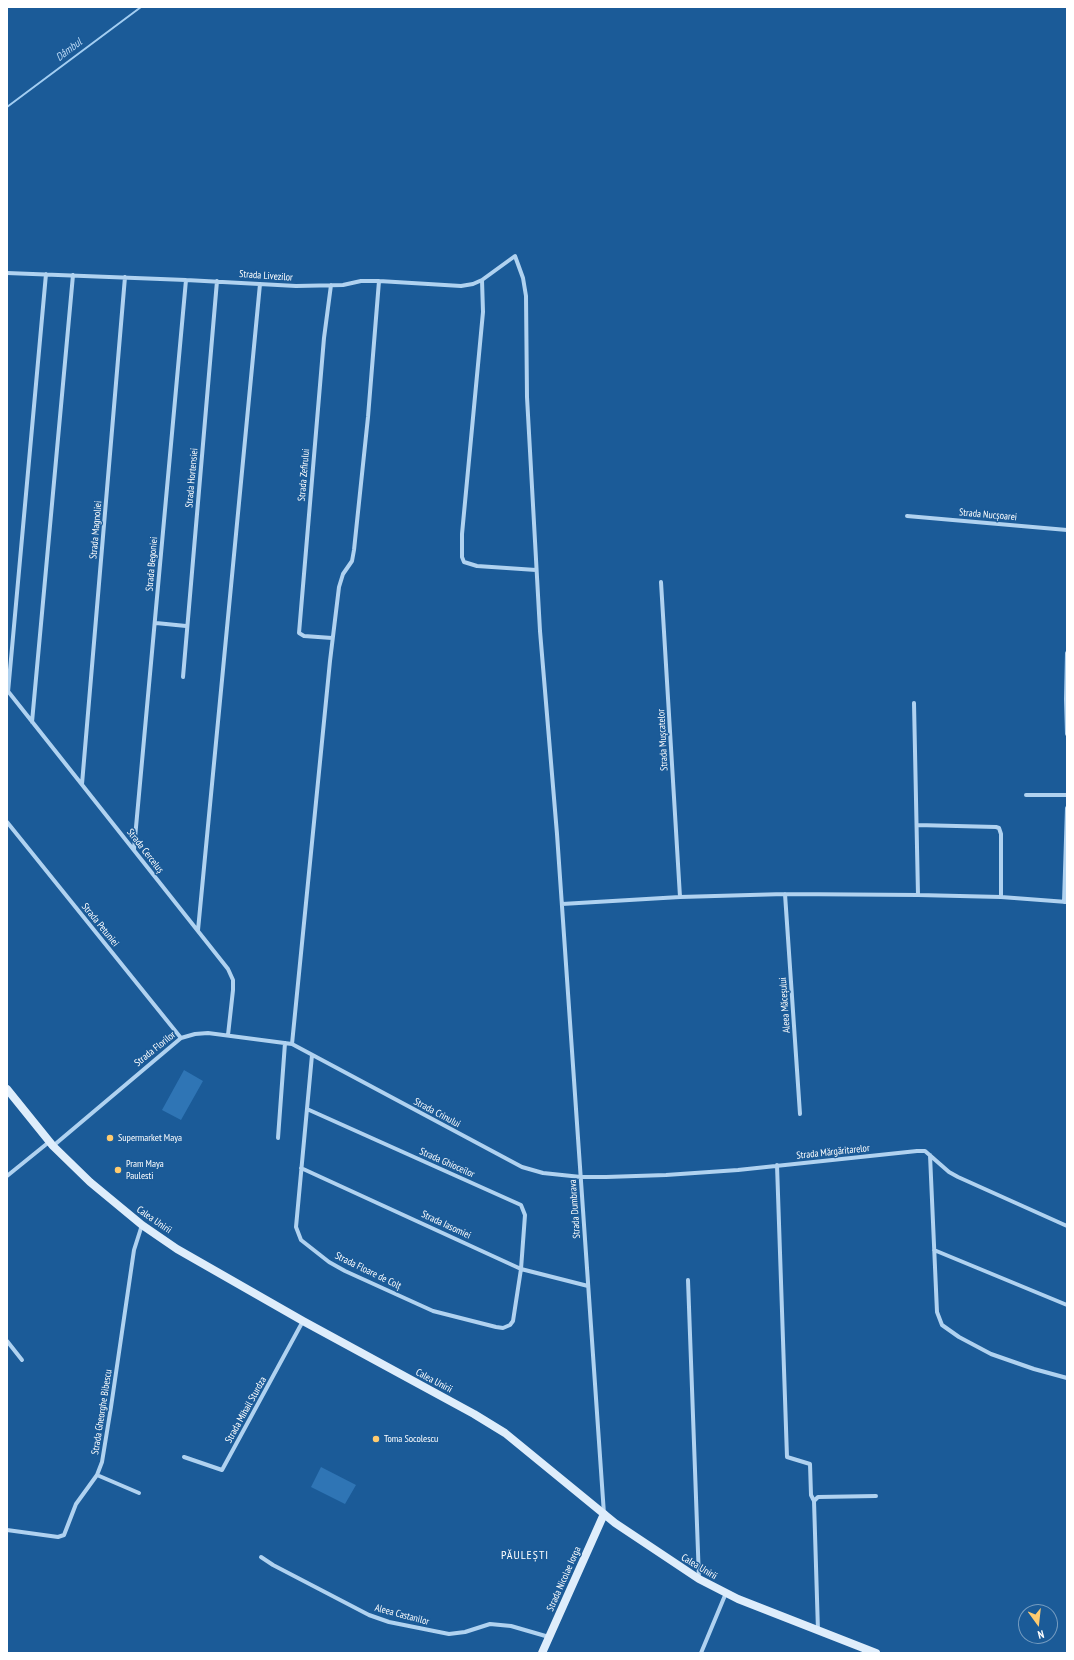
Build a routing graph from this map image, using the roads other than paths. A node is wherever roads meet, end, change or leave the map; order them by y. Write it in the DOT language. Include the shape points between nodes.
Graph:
graph roads {
  1 [pos="515,256"];
  2 [pos="7,273"];
  3 [pos="46,274"];
  4 [pos="73,276"];
  5 [pos="125,277"];
  6 [pos="186,280"];
  7 [pos="482,280"];
  8 [pos="217,281"];
  9 [pos="379,281"];
  10 [pos="260,284"];
  11 [pos="331,285"];
  12 [pos="907,516"];
  13 [pos="1067,530"];
  14 [pos="536,570"];
  15 [pos="661,582"];
  16 [pos="156,623"];
  17 [pos="186,626"];
  18 [pos="332,638"];
  19 [pos="1067,653"];
  20 [pos="183,677"];
  21 [pos="8,691"];
  22 [pos="1066,699"];
  23 [pos="914,704"];
  24 [pos="32,722"];
  25 [pos="1067,734"];
  26 [pos="82,784"];
  27 [pos="1026,795"];
  28 [pos="1067,795"];
  29 [pos="1067,808"];
  30 [pos="7,822"];
  31 [pos="917,825"];
  32 [pos="1067,831"];
  33 [pos="134,849"];
  34 [pos="785,894"];
  35 [pos="918,895"];
  36 [pos="680,897"];
  37 [pos="1001,897"];
  38 [pos="1065,902"];
  39 [pos="562,904"];
  40 [pos="198,930"];
  41 [pos="228,1035"];
  42 [pos="181,1038"];
  43 [pos="285,1043"];
  44 [pos="292,1044"];
  45 [pos="312,1056"];
  46 [pos="7,1089"];
  47 [pos="307,1109"];
  48 [pos="800,1114"];
  49 [pos="278,1138"];
  50 [pos="51,1144"];
  51 [pos="930,1155"];
  52 [pos="777,1166"];
  53 [pos="301,1168"];
  54 [pos="7,1176"];
  55 [pos="580,1177"];
  56 [pos="142,1225"];
  57 [pos="1067,1226"];
  58 [pos="934,1250"];
  59 [pos="521,1269"];
  60 [pos="688,1280"];
  61 [pos="588,1286"];
  62 [pos="1067,1305"];
  63 [pos="303,1321"];
  64 [pos="7,1341"];
  65 [pos="22,1360"];
  66 [pos="1067,1378"];
  67 [pos="184,1457"];
  68 [pos="97,1475"];
  69 [pos="139,1493"];
  70 [pos="876,1496"];
  71 [pos="814,1501"];
  72 [pos="604,1514"];
  73 [pos="7,1530"];
  74 [pos="261,1557"];
  75 [pos="699,1579"];
  76 [pos="726,1593"];
  77 [pos="818,1631"];
  78 [pos="549,1637"];
  79 [pos="542,1653"];
  80 [pos="701,1653"];
  81 [pos="876,1653"];
  1 -- 7 [label="street, Strada Livezilor"];
  1 -- 14 [label="street, Strada Dumbrava" via="526,296 527,396"];
  2 -- 3 [label="street, Strada Livezilor"];
  3 -- 4 [label="street, Strada Livezilor"];
  3 -- 21 [label="street"];
  4 -- 5 [label="street, Strada Livezilor"];
  4 -- 24 [label="street"];
  5 -- 6 [label="street, Strada Livezilor"];
  5 -- 26 [label="street, Strada Magnoliei"];
  6 -- 8 [label="street, Strada Livezilor"];
  6 -- 16 [label="street, Strada Begoniei"];
  7 -- 9 [label="street, Strada Livezilor" via="461,286"];
  7 -- 14 [label="street" via="483,312 462,557 464,562 477,566"];
  8 -- 10 [label="street, Strada Livezilor"];
  8 -- 17 [label="street, Strada Hortensiei"];
  9 -- 11 [label="street, Strada Livezilor"];
  9 -- 18 [label="street" via="354,550 352,561 343,574 339,587"];
  10 -- 11 [label="street, Strada Livezilor"];
  10 -- 40 [label="street"];
  11 -- 18 [label="street, Strada Zefirului" via="324,338 299,633 304,636"];
  12 -- 13 [label="street, Strada Nucșoarei"];
  14 -- 39 [label="street, Strada Dumbrava"];
  15 -- 36 [label="street, Strada Mușcatelor"];
  16 -- 17 [label="street"];
  16 -- 33 [label="street, Strada Begoniei"];
  17 -- 20 [label="street, Strada Hortensiei"];
  18 -- 44 [label="street"];
  19 -- 22 [label="street"];
  21 -- 24 [label="street, Strada Cerceluș"];
  22 -- 25 [label="street"];
  23 -- 31 [label="street"];
  24 -- 26 [label="street, Strada Cerceluș"];
  26 -- 33 [label="street, Strada Cerceluș"];
  27 -- 28 [label="street"];
  29 -- 32 [label="street"];
  30 -- 42 [label="street, Strada Petuniei"];
  31 -- 35 [label="street"];
  31 -- 37 [label="street" via="999,828"];
  32 -- 38 [label="street"];
  33 -- 40 [label="street, Strada Cerceluș"];
  34 -- 35 [label="street"];
  34 -- 36 [label="street"];
  34 -- 48 [label="street, Aleea Măceșului"];
  35 -- 37 [label="street"];
  36 -- 39 [label="street"];
  37 -- 38 [label="street"];
  39 -- 55 [label="street, Strada Dumbrava"];
  40 -- 41 [label="street, Strada Cerceluș" via="228,969 233,980"];
  41 -- 42 [label="street, Strada Florilor" via="208,1033"];
  41 -- 43 [label="street, Strada Florilor"];
  42 -- 50 [label="street, Strada Florilor"];
  43 -- 44 [label="street, Strada Florilor"];
  43 -- 49 [label="street"];
  44 -- 45 [label="street, Strada Crinului"];
  45 -- 47 [label="street, Strada Floare de Colț"];
  45 -- 55 [label="street, Strada Crinului" via="522,1167 543,1173"];
  46 -- 50 [label="main road, Calea Unirii"];
  47 -- 53 [label="street, Strada Floare de Colț"];
  47 -- 59 [label="street, Strada Ghioceilor" via="521,1205 525,1215"];
  50 -- 54 [label="street, Strada Florilor"];
  50 -- 56 [label="main road, Calea Unirii" via="90,1182"];
  51 -- 52 [label="street, Strada Mărgăritarelor" via="925,1151 917,1151"];
  51 -- 57 [label="street" via="958,1177"];
  51 -- 58 [label="street"];
  52 -- 55 [label="street, Strada Mărgăritarelor" via="666,1175"];
  52 -- 71 [label="street" via="787,1457 810,1464 811,1495"];
  53 -- 59 [label="street, Strada Iasomiei"];
  53 -- 59 [label="street, Strada Floare de Colț" via="296,1227 298,1234 307,1245 345,1271 433,1311 503,1328 513,1321"];
  55 -- 61 [label="street, Strada Dumbrava"];
  56 -- 63 [label="main road, Calea Unirii" via="210,1269"];
  56 -- 68 [label="street, Strada Gheorghe Bibescu" via="134,1250 102,1462"];
  58 -- 62 [label="street"];
  58 -- 66 [label="street" via="937,1312 942,1325 991,1354"];
  59 -- 61 [label="street, Strada Iasomiei"];
  60 -- 75 [label="street"];
  61 -- 72 [label="street, Strada Dumbrava"];
  63 -- 67 [label="street, Strada Mihail Sturdza" via="222,1470"];
  63 -- 72 [label="main road, Calea Unirii" via="505,1433"];
  64 -- 65 [label="street"];
  68 -- 69 [label="street"];
  68 -- 73 [label="street, Strada Gheorghe Bibescu" via="76,1504 64,1535 58,1537"];
  70 -- 71 [label="street" via="818,1497"];
  71 -- 77 [label="street"];
  72 -- 75 [label="main road, Calea Unirii"];
  72 -- 78 [label="main road, Strada Nicolae Iorga"];
  74 -- 78 [label="street, Aleea Castanilor" via="369,1615 389,1622 449,1634 490,1624 511,1626"];
  75 -- 76 [label="main road, Calea Unirii"];
  76 -- 77 [label="main road, Calea Unirii"];
  76 -- 80 [label="street"];
  77 -- 81 [label="main road, Calea Unirii"];
  78 -- 79 [label="main road, Strada Nicolae Iorga"];
}
